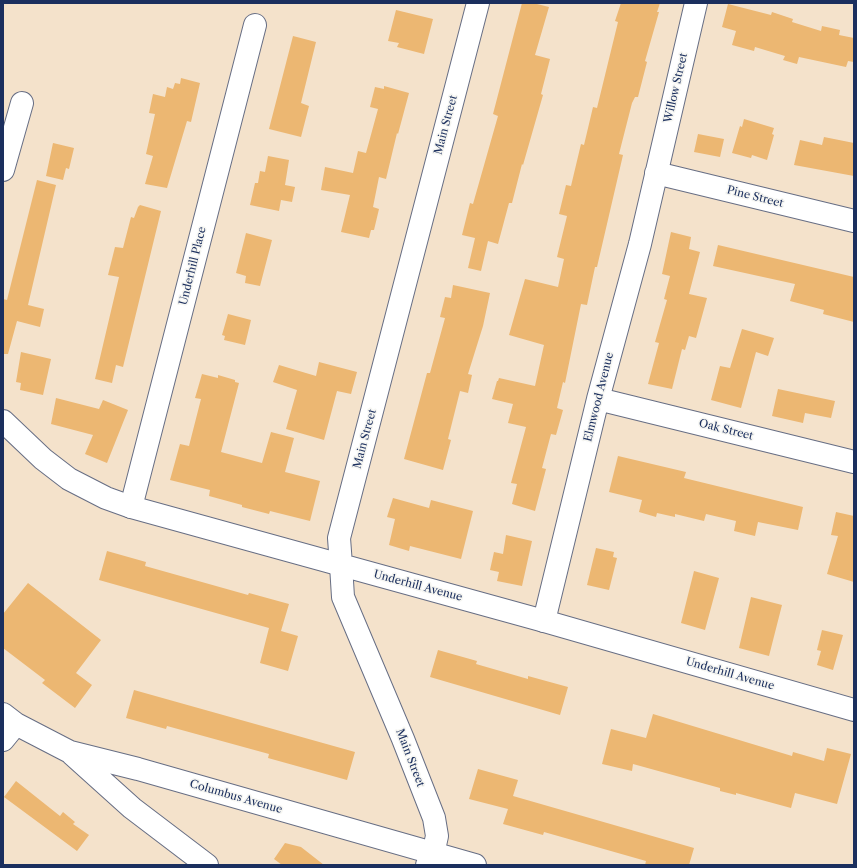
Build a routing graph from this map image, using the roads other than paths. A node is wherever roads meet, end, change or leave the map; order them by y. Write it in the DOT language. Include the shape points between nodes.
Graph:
graph roads {
  1 [pos="478,3"];
  2 [pos="696,3"];
  3 [pos="255,25"];
  4 [pos="22,102"];
  5 [pos="3,170"];
  6 [pos="656,173"];
  7 [pos="854,221"];
  8 [pos="598,399"];
  9 [pos="3,421"];
  10 [pos="854,462"];
  11 [pos="131,507"];
  12 [pos="341,565"];
  13 [pos="544,621"];
  14 [pos="854,710"];
  15 [pos="7,726"];
  16 [pos="70,752"];
  17 [pos="430,859"];
  18 [pos="207,865"];
  19 [pos="475,865"];
  1 -- 12 [label="street, Main Street" via="339,538"];
  2 -- 6 [label="street, Willow Street"];
  3 -- 11 [label="street, Underhill Place"];
  4 -- 5 [label="street"];
  6 -- 7 [label="street, Pine Street"];
  6 -- 8 [label="street, Elmwood Avenue" via="640,244"];
  8 -- 10 [label="street, Oak Street"];
  8 -- 13 [label="street, Elmwood Avenue"];
  9 -- 11 [label="street, Underhill Avenue" via="43,459 69,479 106,498"];
  11 -- 12 [label="street, Underhill Avenue"];
  12 -- 13 [label="street, Underhill Avenue"];
  12 -- 17 [label="street, Main Street" via="343,597 434,818 437,836"];
  13 -- 14 [label="street, Underhill Avenue"];
  15 -- 16 [label="street, Columbus Avenue"];
  16 -- 17 [label="street, Columbus Avenue" via="138,769"];
  16 -- 18 [label="street" via="132,808"];
  17 -- 19 [label="street, Columbus Avenue"];
}
